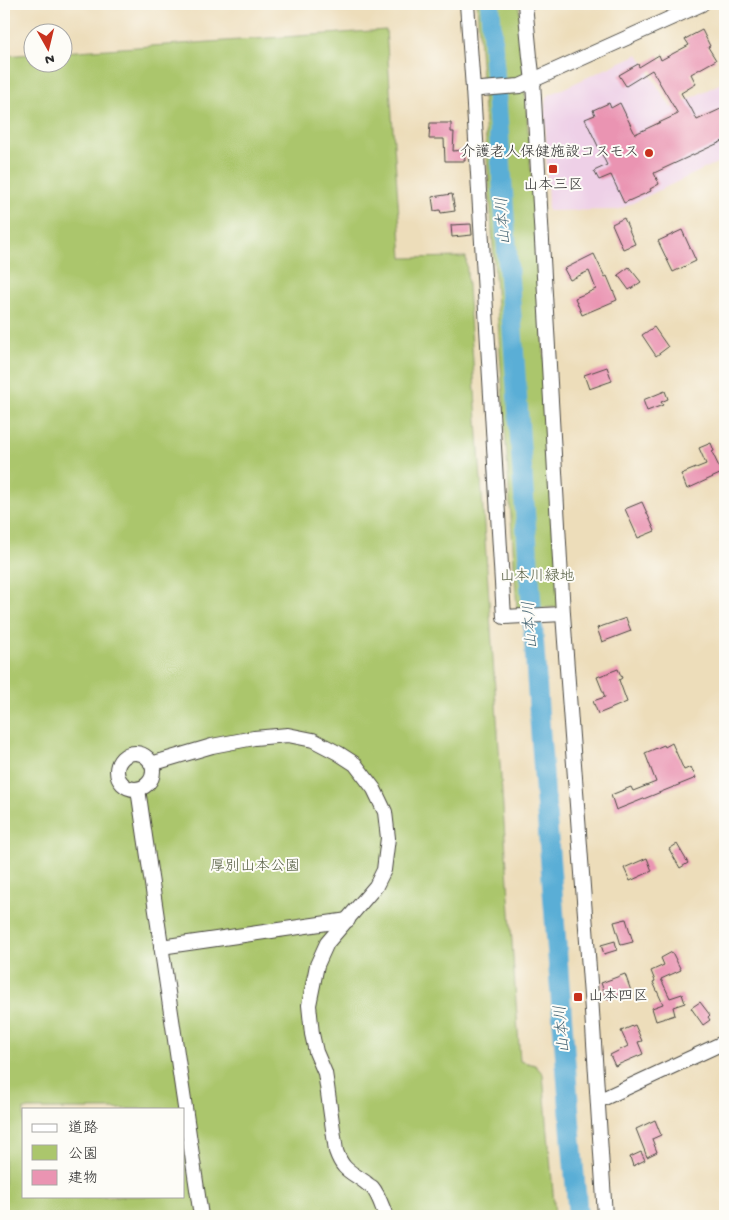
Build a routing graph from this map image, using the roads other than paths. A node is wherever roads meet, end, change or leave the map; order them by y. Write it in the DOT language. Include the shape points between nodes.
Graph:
graph roads {
  1 [pos="467,4"];
  2 [pos="525,4"];
  3 [pos="702,4"];
  4 [pos="533,81"];
  5 [pos="477,89"];
  6 [pos="563,614"];
  7 [pos="151,764"];
  8 [pos="138,788"];
  9 [pos="353,920"];
  10 [pos="161,947"];
  11 [pos="725,1042"];
  12 [pos="598,1101"];
  13 [pos="185,1108"];
  14 [pos="185,1108"];
  15 [pos="201,1216"];
  16 [pos="386,1216"];
  17 [pos="605,1216"];
  1 -- 5 [label="street"];
  2 -- 4 [label="street"];
  3 -- 4 [label="street"];
  4 -- 5 [label="street" via="520,86"];
  4 -- 6 [label="street"];
  5 -- 6 [label="street" via="508,617"];
  6 -- 12 [label="street"];
  7 -- 8 [label="street" via="151,779"];
  7 -- 8 [label="street" via="145,756 136,753 126,755 118,763 120,782 128,788"];
  7 -- 9 [label="street" via="212,746 288,735 313,740 355,764 374,788 385,812 388,838 384,870"];
  8 -- 10 [label="street"];
  9 -- 10 [label="street"];
  9 -- 16 [label="street" via="327,943 317,965 309,1005 312,1034 325,1073 339,1161 346,1171 372,1187"];
  10 -- 13 [label="street"];
  11 -- 12 [label="street"];
  12 -- 17 [label="street"];
  14 -- 15 [label="street"];
}
